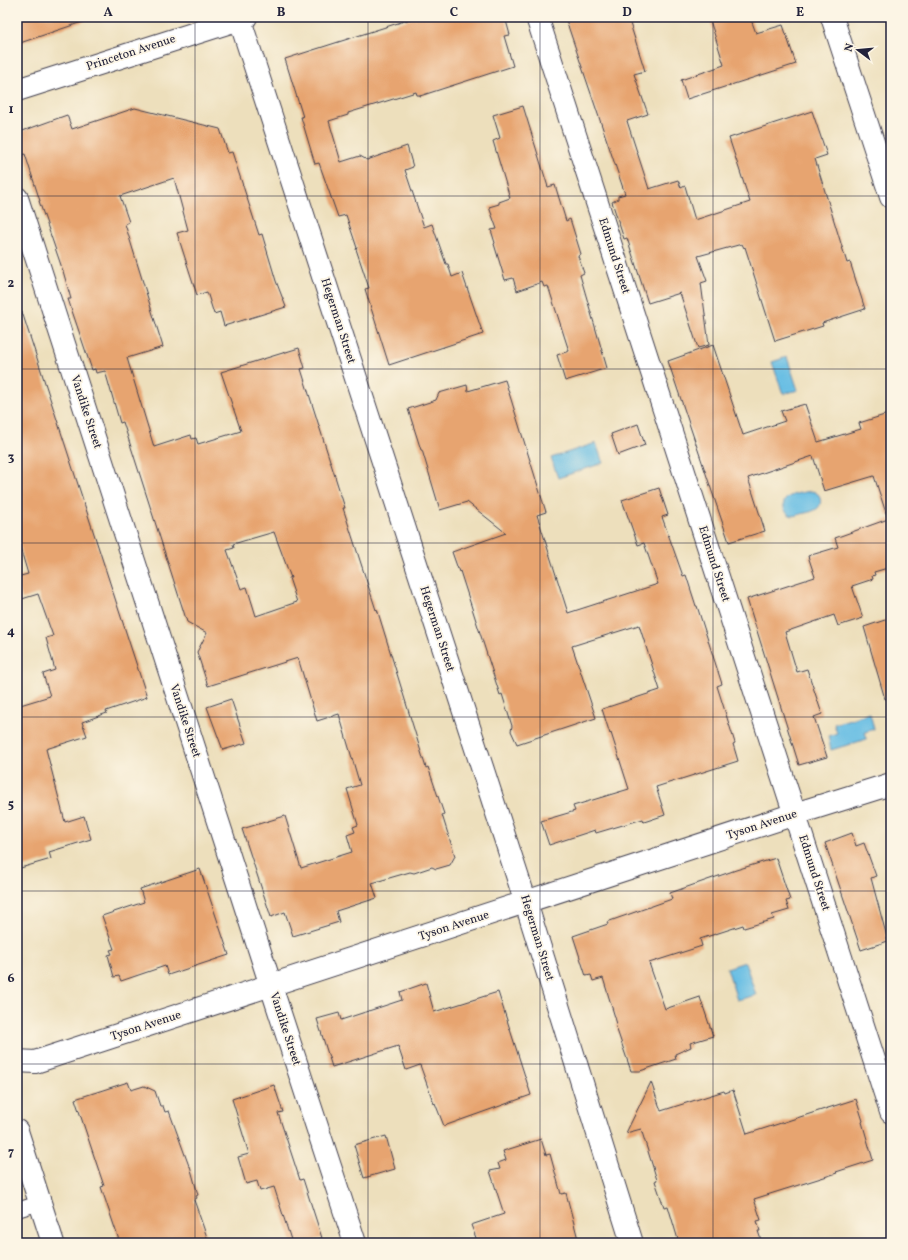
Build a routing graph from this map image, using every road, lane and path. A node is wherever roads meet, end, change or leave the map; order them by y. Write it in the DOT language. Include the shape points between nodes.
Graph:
graph roads {
  1 [pos="537,17"];
  2 [pos="832,17"];
  3 [pos="242,18"];
  4 [pos="17,90"];
  5 [pos="891,197"];
  6 [pos="17,198"];
  7 [pos="891,784"];
  8 [pos="795,814"];
  9 [pos="526,903"];
  10 [pos="271,986"];
  11 [pos="17,1062"];
  12 [pos="891,1112"];
  13 [pos="17,1131"];
  14 [pos="40,1203"];
  15 [pos="17,1210"];
  16 [pos="53,1243"];
  17 [pos="355,1243"];
  18 [pos="632,1243"];
  1 -- 8 [label="street, Edmund Street"];
  2 -- 5 [label="street"];
  3 -- 4 [label="street, Princeton Avenue"];
  3 -- 9 [label="street, Hegerman Street"];
  6 -- 10 [label="street, Vandike Street"];
  7 -- 8 [label="street, Tyson Avenue"];
  8 -- 9 [label="street, Tyson Avenue"];
  8 -- 12 [label="street, Edmund Street"];
  9 -- 10 [label="street, Tyson Avenue"];
  9 -- 18 [label="street, Hegerman Street"];
  10 -- 11 [label="street, Tyson Avenue" via="35,1062"];
  10 -- 17 [label="street, Vandike Street"];
  13 -- 14 [label="street"];
  14 -- 15 [label="lane"];
  14 -- 16 [label="street"];
}
